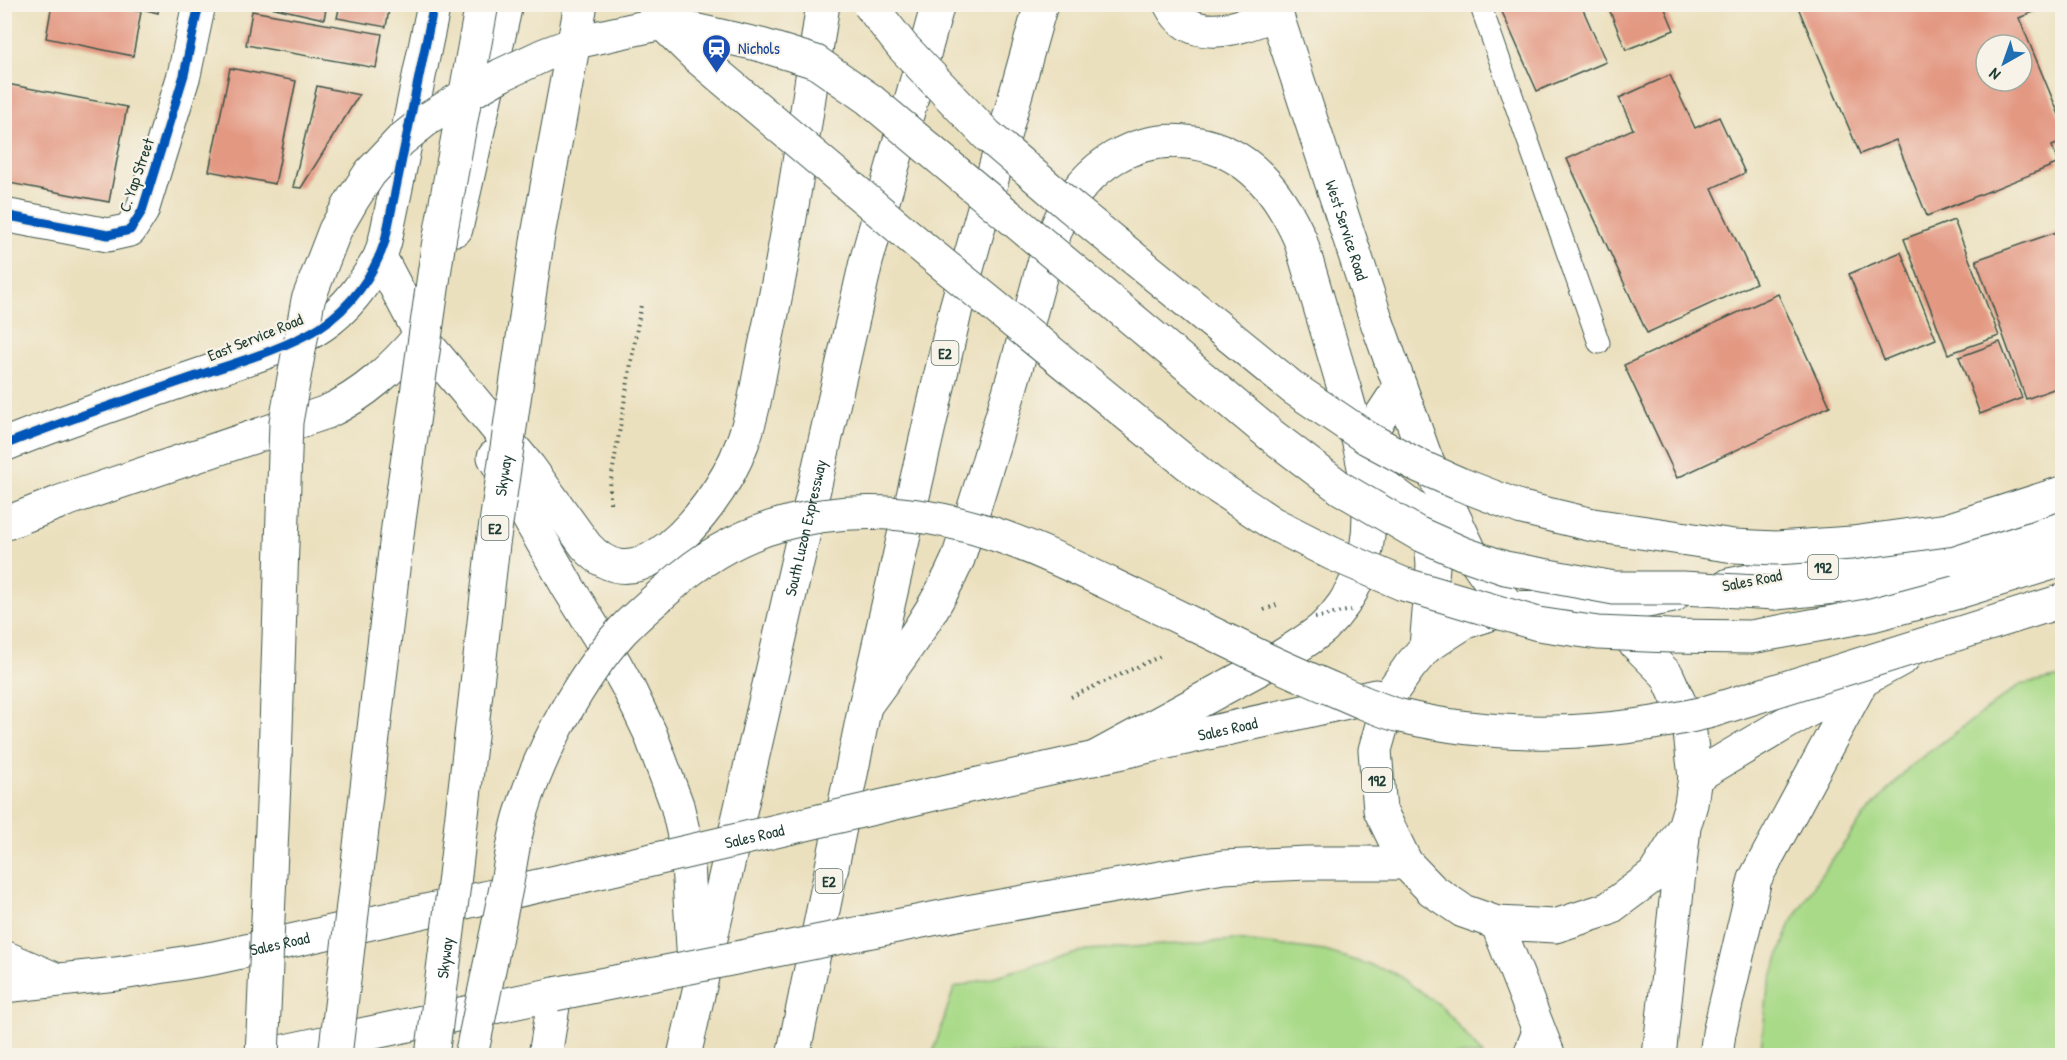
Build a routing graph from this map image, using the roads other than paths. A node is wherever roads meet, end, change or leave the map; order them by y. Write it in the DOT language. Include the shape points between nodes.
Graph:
graph roads {
  1 [pos="199,4"];
  2 [pos="434,4"];
  3 [pos="482,4"];
  4 [pos="506,4"];
  5 [pos="581,4"];
  6 [pos="643,4"];
  7 [pos="824,4"];
  8 [pos="869,4"];
  9 [pos="938,4"];
  10 [pos="1041,4"];
  11 [pos="1170,4"];
  12 [pos="1480,4"];
  13 [pos="1275,9"];
  14 [pos="4,215"];
  15 [pos="380,257"];
  16 [pos="420,336"];
  17 [pos="1599,343"];
  18 [pos="1400,387"];
  19 [pos="4,445"];
  20 [pos="1425,456"];
  21 [pos="1363,459"];
  22 [pos="2062,493"];
  23 [pos="2062,505"];
  24 [pos="1430,520"];
  25 [pos="4,524"];
  26 [pos="2062,527"];
  27 [pos="2062,560"];
  28 [pos="1840,564"];
  29 [pos="2062,601"];
  30 [pos="1509,608"];
  31 [pos="1580,614"];
  32 [pos="1426,647"];
  33 [pos="1862,681"];
  34 [pos="1391,693"];
  35 [pos="865,706"];
  36 [pos="1093,759"];
  37 [pos="1695,777"];
  38 [pos="1684,827"];
  39 [pos="1406,863"];
  40 [pos="1497,923"];
  41 [pos="4,957"];
  42 [pos="59,981"];
  43 [pos="4,986"];
  44 [pos="555,994"];
  45 [pos="696,1004"];
  46 [pos="1536,1023"];
  47 [pos="262,1056"];
  48 [pos="335,1056"];
  49 [pos="432,1056"];
  50 [pos="471,1056"];
  51 [pos="545,1056"];
  52 [pos="684,1056"];
  53 [pos="793,1056"];
  54 [pos="1523,1056"];
  55 [pos="1549,1056"];
  56 [pos="1659,1056"];
  57 [pos="1716,1056"];
  1 -- 14 [label="main road, C. Yap Street" via="181,86 142,211 130,230 108,235"];
  2 -- 15 [label="main road, East Service Road"];
  3 -- 48 [label="main road, bridge" via="438,247 398,527"];
  4 -- 16 [label="main road" via="442,287"];
  5 -- 49 [label="main road, Skyway / E2, bridge" via="538,236 493,544"];
  6 -- 27 [label="main road, bridge" via="754,106 1210,482 1272,523 1403,584 1550,626 1598,633 1751,637 1872,615"];
  7 -- 16 [label="main road" via="781,274 742,444 712,499 674,542 651,560 624,567 595,556 529,467"];
  8 -- 22 [label="main road, bridge" via="902,46 987,135 1293,388 1367,438 1460,484 1522,508 1593,525 1734,546 1776,548 1947,530"];
  9 -- 45 [label="main road, South Luzon Expressway" via="866,262"];
  10 -- 35 [label="main road, E2" via="956,308"];
  11 -- 13 [label="main road" via="1190,25 1211,31 1243,25"];
  12 -- 17 [label="lane"];
  13 -- 18 [label="main road, West Service Road"];
  15 -- 16 [label="main road"];
  15 -- 19 [label="main road, East Service Road" via="349,303 303,336"];
  16 -- 25 [label="main road" via="373,384 327,412"];
  16 -- 45 [label="main road" via="609,653 650,734 683,831"];
  18 -- 20 [label="main road, West Service Road"];
  18 -- 21 [label="main road"];
  20 -- 24 [label="main road, West Service Road"];
  20 -- 28 [label="main road" via="1552,514 1690,542"];
  20 -- 30 [label="main road, West Service Road" via="1472,555"];
  21 -- 24 [label="main road"];
  21 -- 35 [label="main road" via="1300,239 1273,189 1255,171 1211,146 1183,141 1133,147 1093,173 1061,219 958,559 921,627"];
  21 -- 36 [label="main road" via="1370,504 1367,552 1344,604 1324,627 1279,658"];
  23 -- 28 [label="main road, Sales Road / 192" via="1945,543"];
  24 -- 32 [label="main road, West Service Road" via="1433,566"];
  26 -- 47 [label="main road, bridge" via="1966,558 1864,584 1776,593 1614,588 1505,568 1417,533 1333,482 1271,435 869,99 816,62 663,23 581,41 501,75 426,120 401,140 352,199 335,230 308,300 285,433"];
  28 -- 31 [label="main road, Sales Road / 192"];
  29 -- 33 [label="main road" via="1921,648"];
  29 -- 50 [label="main road, bridge" via="1689,717 1596,729 1513,732 1397,715 1310,680 1067,563 984,531 892,513 835,513 772,527 714,553 688,570 621,633 575,694 522,809"];
  30 -- 31 [label="main road, 192" via="1545,607"];
  30 -- 32 [label="main road, 192" via="1465,622"];
  31 -- 37 [label="main road, 192" via="1629,637 1666,675 1689,724"];
  32 -- 34 [label="main road, 192"];
  33 -- 37 [label="main road"];
  33 -- 57 [label="main road" via="1755,879"];
  34 -- 36 [label="main road, Sales Road"];
  34 -- 39 [label="main road, 192" via="1375,750 1380,810"];
  35 -- 53 [label="main road, E2"];
  36 -- 42 [label="main road, Sales Road, bridge" via="214,958"];
  37 -- 38 [label="main road, 192"];
  38 -- 40 [label="main road, 192" via="1654,875 1608,909 1554,926"];
  38 -- 56 [label="main road"];
  39 -- 40 [label="main road, 192" via="1432,890 1463,911"];
  39 -- 44 [label="main road, bridge" via="1223,867 967,912"];
  40 -- 46 [label="main road"];
  41 -- 42 [label="main road"];
  42 -- 43 [label="main road, Sales Road"];
  44 -- 47 [label="main road, bridge"];
  44 -- 51 [label="main road"];
  45 -- 52 [label="main road, South Luzon Expressway"];
  46 -- 54 [label="lane"];
  46 -- 55 [label="main road"];
}
